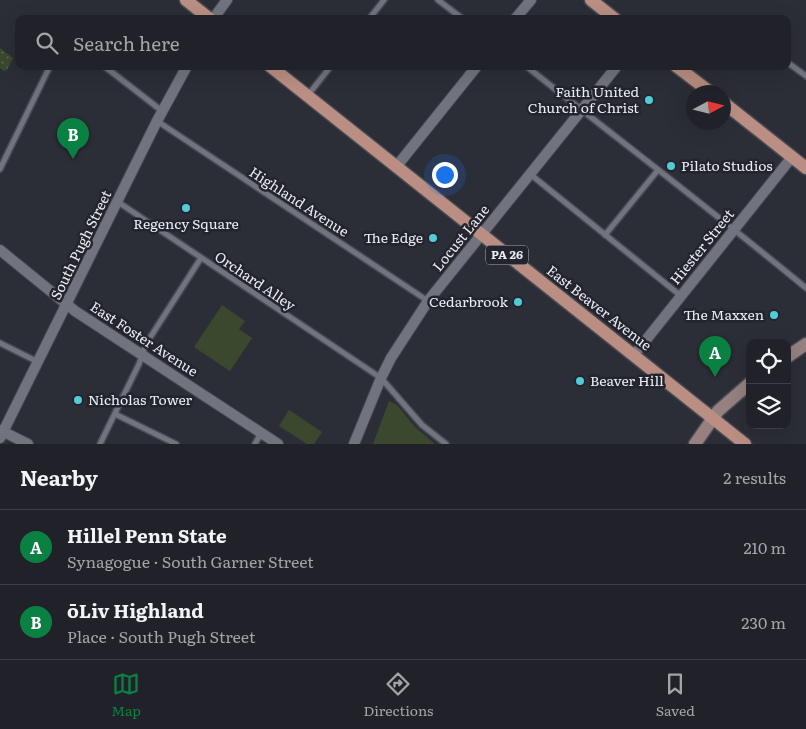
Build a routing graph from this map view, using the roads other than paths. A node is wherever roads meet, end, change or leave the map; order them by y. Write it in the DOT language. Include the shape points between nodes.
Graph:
graph roads {
  1 [pos="186,0"];
  2 [pos="227,0"];
  3 [pos="384,0"];
  4 [pos="438,0"];
  5 [pos="531,0"];
  6 [pos="592,0"];
  7 [pos="207,15"];
  8 [pos="215,15"];
  9 [pos="372,15"];
  10 [pos="458,15"];
  11 [pos="518,15"];
  12 [pos="610,15"];
  13 [pos="791,65"];
  14 [pos="48,70"];
  15 [pos="108,70"];
  16 [pos="185,70"];
  17 [pos="275,70"];
  18 [pos="328,70"];
  19 [pos="474,70"];
  20 [pos="531,70"];
  21 [pos="614,70"];
  22 [pos="681,70"];
  23 [pos="806,76"];
  24 [pos="701,85"];
  25 [pos="307,96"];
  26 [pos="731,109"];
  27 [pos="581,110"];
  28 [pos="160,116"];
  29 [pos="792,157"];
  30 [pos="396,167"];
  31 [pos="806,168"];
  32 [pos="0,169"];
  33 [pos="658,170"];
  34 [pos="530,174"];
  35 [pos="118,202"];
  36 [pos="734,230"];
  37 [pos="482,234"];
  38 [pos="606,235"];
  39 [pos="0,250"];
  40 [pos="201,258"];
  41 [pos="806,288"];
  42 [pos="681,296"];
  43 [pos="428,301"];
  44 [pos="67,304"];
  45 [pos="0,343"];
  46 [pos="806,344"];
  47 [pos="142,354"];
  48 [pos="791,354"];
  49 [pos="634,355"];
  50 [pos="38,362"];
  51 [pos="381,378"];
  52 [pos="748,384"];
  53 [pos="115,414"];
  54 [pos="713,418"];
  55 [pos="1,433"];
  56 [pos="261,433"];
  57 [pos="28,444"];
  58 [pos="100,444"];
  59 [pos="176,444"];
  60 [pos="255,444"];
  61 [pos="278,444"];
  62 [pos="354,444"];
  63 [pos="446,444"];
  64 [pos="695,444"];
  65 [pos="745,444"];
  1 -- 7 [label="main road"];
  2 -- 8 [label="street"];
  3 -- 9 [label="lane"];
  4 -- 10 [label="lane"];
  5 -- 11 [label="street"];
  6 -- 12 [label="main road"];
  13 -- 23 [label="lane"];
  14 -- 32 [label="lane"];
  15 -- 28 [label="lane, Highland Avenue"];
  16 -- 28 [label="street, South Pugh Street"];
  17 -- 25 [label="main road, East Beaver Avenue / PA 26"];
  18 -- 25 [label="lane"];
  19 -- 30 [label="street"];
  20 -- 27 [label="lane"];
  21 -- 27 [label="street, Locust Lane"];
  22 -- 24 [label="main road"];
  25 -- 30 [label="main road, East Beaver Avenue / PA 26"];
  26 -- 29 [label="main road"];
  27 -- 33 [label="lane"];
  27 -- 34 [label="street, Locust Lane"];
  28 -- 35 [label="street, South Pugh Street"];
  28 -- 43 [label="lane, Highland Avenue"];
  29 -- 31 [label="main road"];
  29 -- 36 [label="street, Hiester Street"];
  30 -- 37 [label="main road, East Beaver Avenue / PA 26"];
  33 -- 36 [label="lane"];
  33 -- 38 [label="lane"];
  34 -- 37 [label="street, Locust Lane"];
  34 -- 38 [label="lane"];
  35 -- 40 [label="lane, Orchard Alley"];
  35 -- 44 [label="street, South Pugh Street"];
  36 -- 41 [label="lane"];
  36 -- 42 [label="street, Hiester Street"];
  37 -- 43 [label="street, Locust Lane"];
  37 -- 49 [label="main road, East Beaver Avenue / PA 26"];
  38 -- 42 [label="lane"];
  39 -- 44 [label="street, East Foster Avenue"];
  40 -- 47 [label="lane"];
  40 -- 51 [label="lane, Orchard Alley"];
  42 -- 49 [label="street, Hiester Street"];
  43 -- 51 [label="street, Locust Lane"];
  44 -- 47 [label="street, East Foster Avenue"];
  44 -- 50 [label="street, South Pugh Street"];
  45 -- 50 [label="lane"];
  46 -- 48 [label="street"];
  47 -- 53 [label="lane"];
  47 -- 56 [label="street, East Foster Avenue"];
  49 -- 54 [label="main road, East Beaver Avenue / PA 26"];
  50 -- 55 [label="street, South Pugh Street"];
  51 -- 62 [label="street, Locust Lane"];
  51 -- 63 [label="lane, Orchard Alley" via="422,425"];
  52 -- 54 [label="street"];
  53 -- 58 [label="lane"];
  53 -- 59 [label="lane"];
  54 -- 64 [label="street"];
  54 -- 65 [label="main road, East Beaver Avenue / PA 26"];
  55 -- 57 [label="street"];
  56 -- 60 [label="lane"];
  56 -- 61 [label="street, East Foster Avenue"];
}
